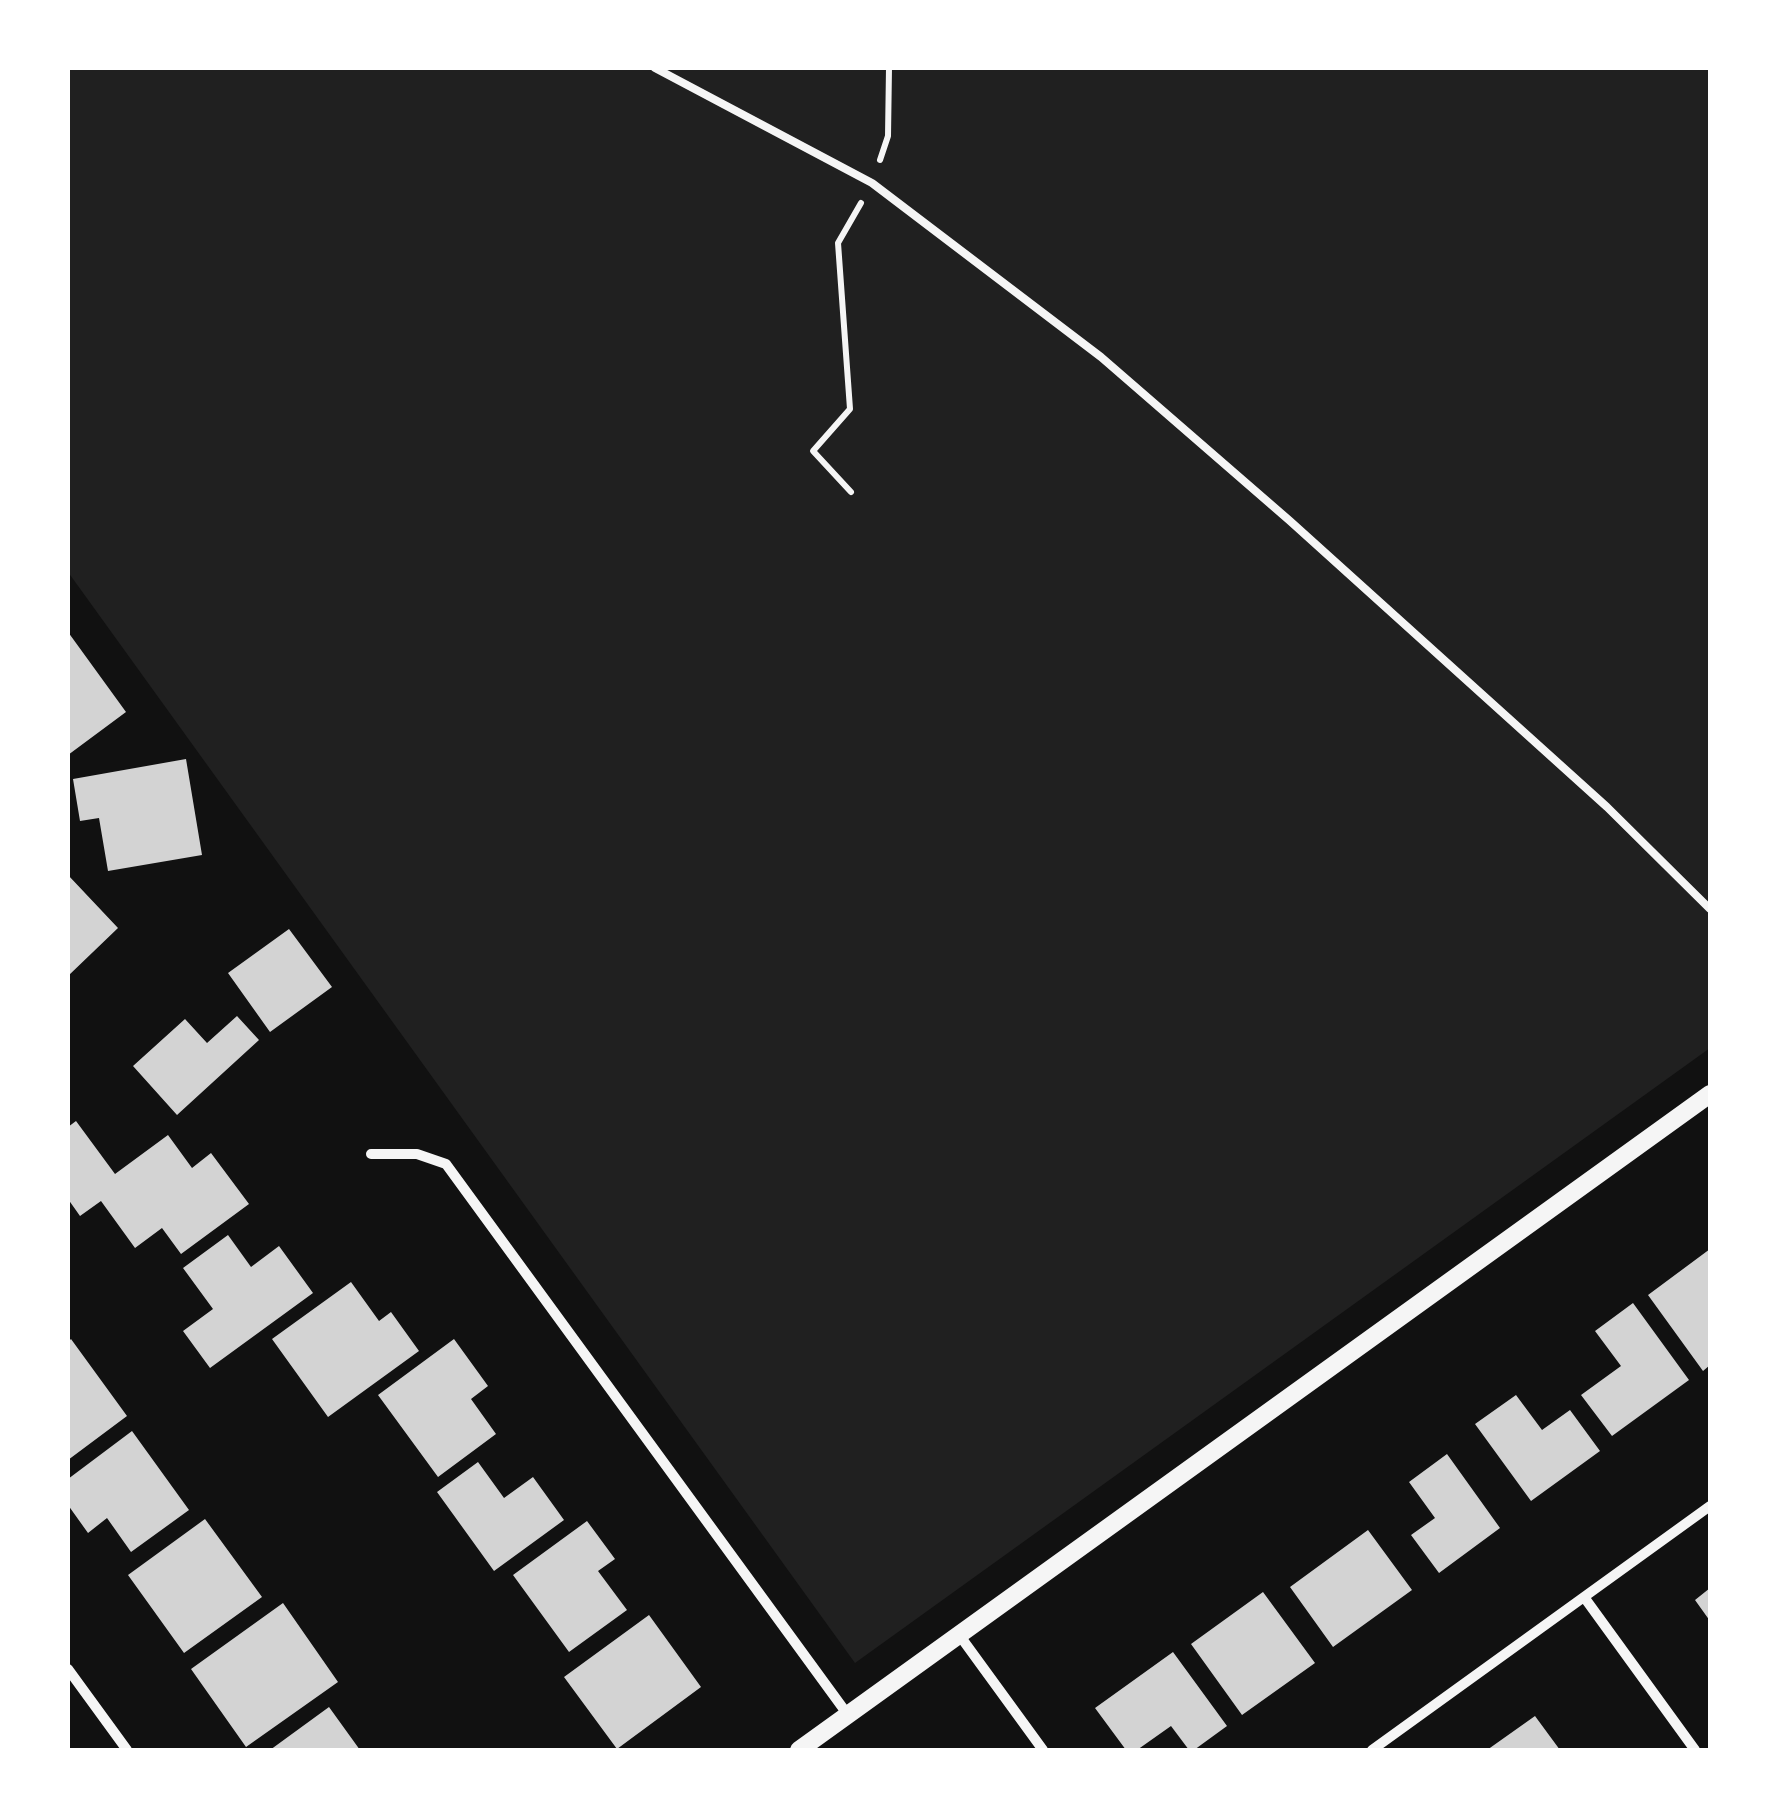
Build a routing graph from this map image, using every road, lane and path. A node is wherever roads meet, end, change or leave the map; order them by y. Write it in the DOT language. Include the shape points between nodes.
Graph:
graph roads {
  1 [pos="655,68"];
  2 [pos="889,68"];
  3 [pos="872,184"];
  4 [pos="851,492"];
  5 [pos="1710,909"];
  6 [pos="1710,1094"];
  7 [pos="372,1154"];
  8 [pos="1710,1506"];
  9 [pos="1584,1597"];
  10 [pos="960,1636"];
  11 [pos="68,1668"];
  12 [pos="848,1715"];
  13 [pos="126,1750"];
  14 [pos="799,1750"];
  15 [pos="1043,1750"];
  16 [pos="1372,1750"];
  17 [pos="1696,1750"];
  1 -- 3 [label="lane"];
  2 -- 3 [label="path" via="888,136"];
  3 -- 4 [label="path" via="838,243 850,409 813,451"];
  3 -- 5 [label="lane" via="1101,357 1607,807"];
  6 -- 10 [label="street"];
  7 -- 12 [label="street" via="417,1154 446,1164"];
  8 -- 9 [label="street"];
  9 -- 16 [label="street"];
  9 -- 17 [label="street"];
  10 -- 12 [label="street"];
  10 -- 15 [label="street"];
  11 -- 13 [label="street"];
  12 -- 14 [label="street"];
}
